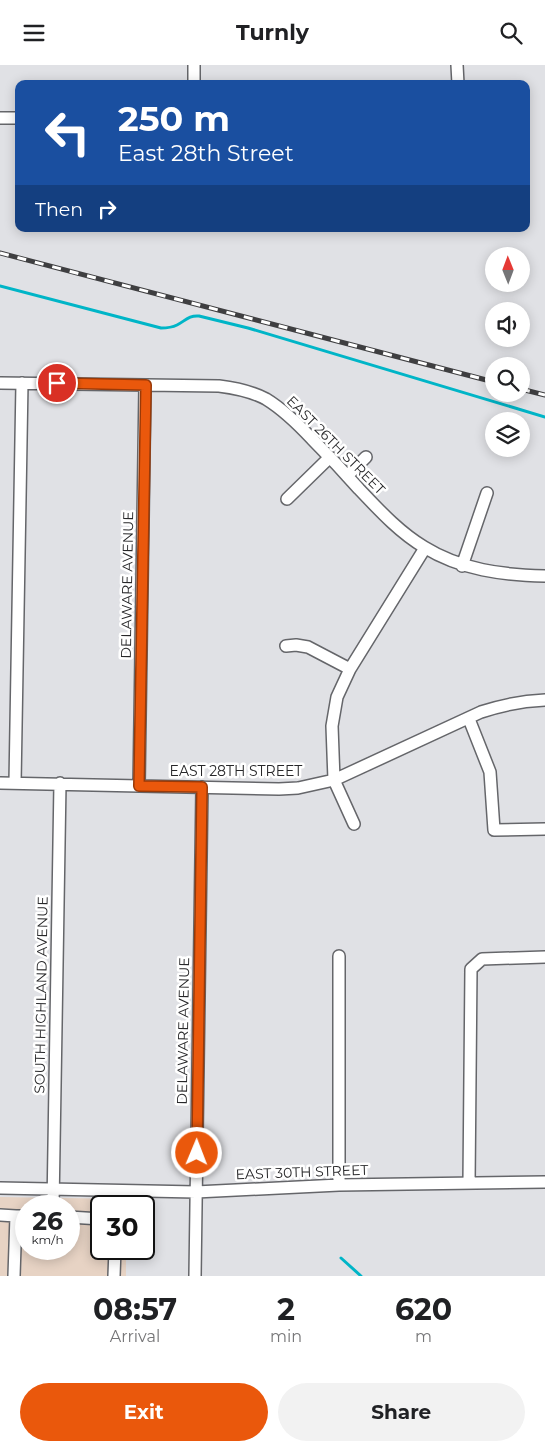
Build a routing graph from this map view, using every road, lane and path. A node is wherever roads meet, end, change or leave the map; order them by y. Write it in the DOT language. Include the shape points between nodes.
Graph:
graph roads {
  1 [pos="194,65"];
  2 [pos="457,65"];
  3 [pos="194,80"];
  4 [pos="458,80"];
  5 [pos="0,117"];
  6 [pos="15,118"];
  7 [pos="0,383"];
  8 [pos="22,383"];
  9 [pos="146,385"];
  10 [pos="330,457"];
  11 [pos="366,457"];
  12 [pos="347,476"];
  13 [pos="487,493"];
  14 [pos="287,499"];
  15 [pos="425,548"];
  16 [pos="462,565"];
  17 [pos="545,575"];
  18 [pos="286,646"];
  19 [pos="350,669"];
  20 [pos="545,700"];
  21 [pos="468,719"];
  22 [pos="334,780"];
  23 [pos="0,783"];
  24 [pos="15,783"];
  25 [pos="60,783"];
  26 [pos="139,786"];
  27 [pos="202,787"];
  28 [pos="354,824"];
  29 [pos="545,829"];
  30 [pos="339,955"];
  31 [pos="545,957"];
  32 [pos="545,1182"];
  33 [pos="468,1183"];
  34 [pos="339,1185"];
  35 [pos="0,1188"];
  36 [pos="53,1189"];
  37 [pos="196,1192"];
  38 [pos="53,1195"];
  39 [pos="0,1215"];
  40 [pos="15,1216"];
  41 [pos="16,1260"];
  42 [pos="114,1260"];
  43 [pos="14,1276"];
  44 [pos="114,1276"];
  45 [pos="195,1276"];
  1 -- 3 [label="street"];
  2 -- 4 [label="street"];
  5 -- 6 [label="street"];
  7 -- 8 [label="street, EAST 26TH STREET"];
  8 -- 9 [label="street, EAST 26TH STREET"];
  8 -- 24 [label="street"];
  9 -- 10 [label="street, EAST 26TH STREET" via="219,386 247,391 281,409"];
  9 -- 26 [label="street, DELAWARE AVENUE"];
  10 -- 12 [label="street, EAST 26TH STREET"];
  10 -- 14 [label="street"];
  11 -- 12 [label="street"];
  12 -- 15 [label="street, EAST 26TH STREET" via="400,530"];
  13 -- 16 [label="street"];
  15 -- 16 [label="street, EAST 26TH STREET"];
  15 -- 19 [label="street"];
  16 -- 17 [label="street, EAST 26TH STREET" via="498,573"];
  18 -- 19 [label="street" via="308,647"];
  19 -- 22 [label="street" via="333,714"];
  20 -- 21 [label="street, EAST 28TH STREET" via="500,706"];
  21 -- 22 [label="street, EAST 28TH STREET"];
  21 -- 29 [label="street" via="490,772 494,830"];
  22 -- 27 [label="street, EAST 28TH STREET" via="298,788"];
  22 -- 28 [label="street"];
  23 -- 24 [label="street, EAST 28TH STREET"];
  24 -- 25 [label="street, EAST 28TH STREET"];
  25 -- 26 [label="street, EAST 28TH STREET"];
  25 -- 36 [label="street, SOUTH HIGHLAND AVENUE"];
  26 -- 27 [label="street, EAST 28TH STREET"];
  27 -- 37 [label="street, DELAWARE AVENUE"];
  30 -- 34 [label="street"];
  31 -- 33 [label="street" via="482,959 472,969"];
  32 -- 33 [label="street, EAST 30TH STREET"];
  33 -- 34 [label="street, EAST 30TH STREET"];
  34 -- 37 [label="street, EAST 30TH STREET"];
  35 -- 36 [label="street, EAST 30TH STREET"];
  36 -- 37 [label="street, EAST 30TH STREET"];
  36 -- 38 [label="street, SOUTH HIGHLAND AVENUE"];
  37 -- 45 [label="street, DELAWARE AVENUE"];
  39 -- 40 [label="street"];
  41 -- 43 [label="street"];
  42 -- 44 [label="street"];
}
